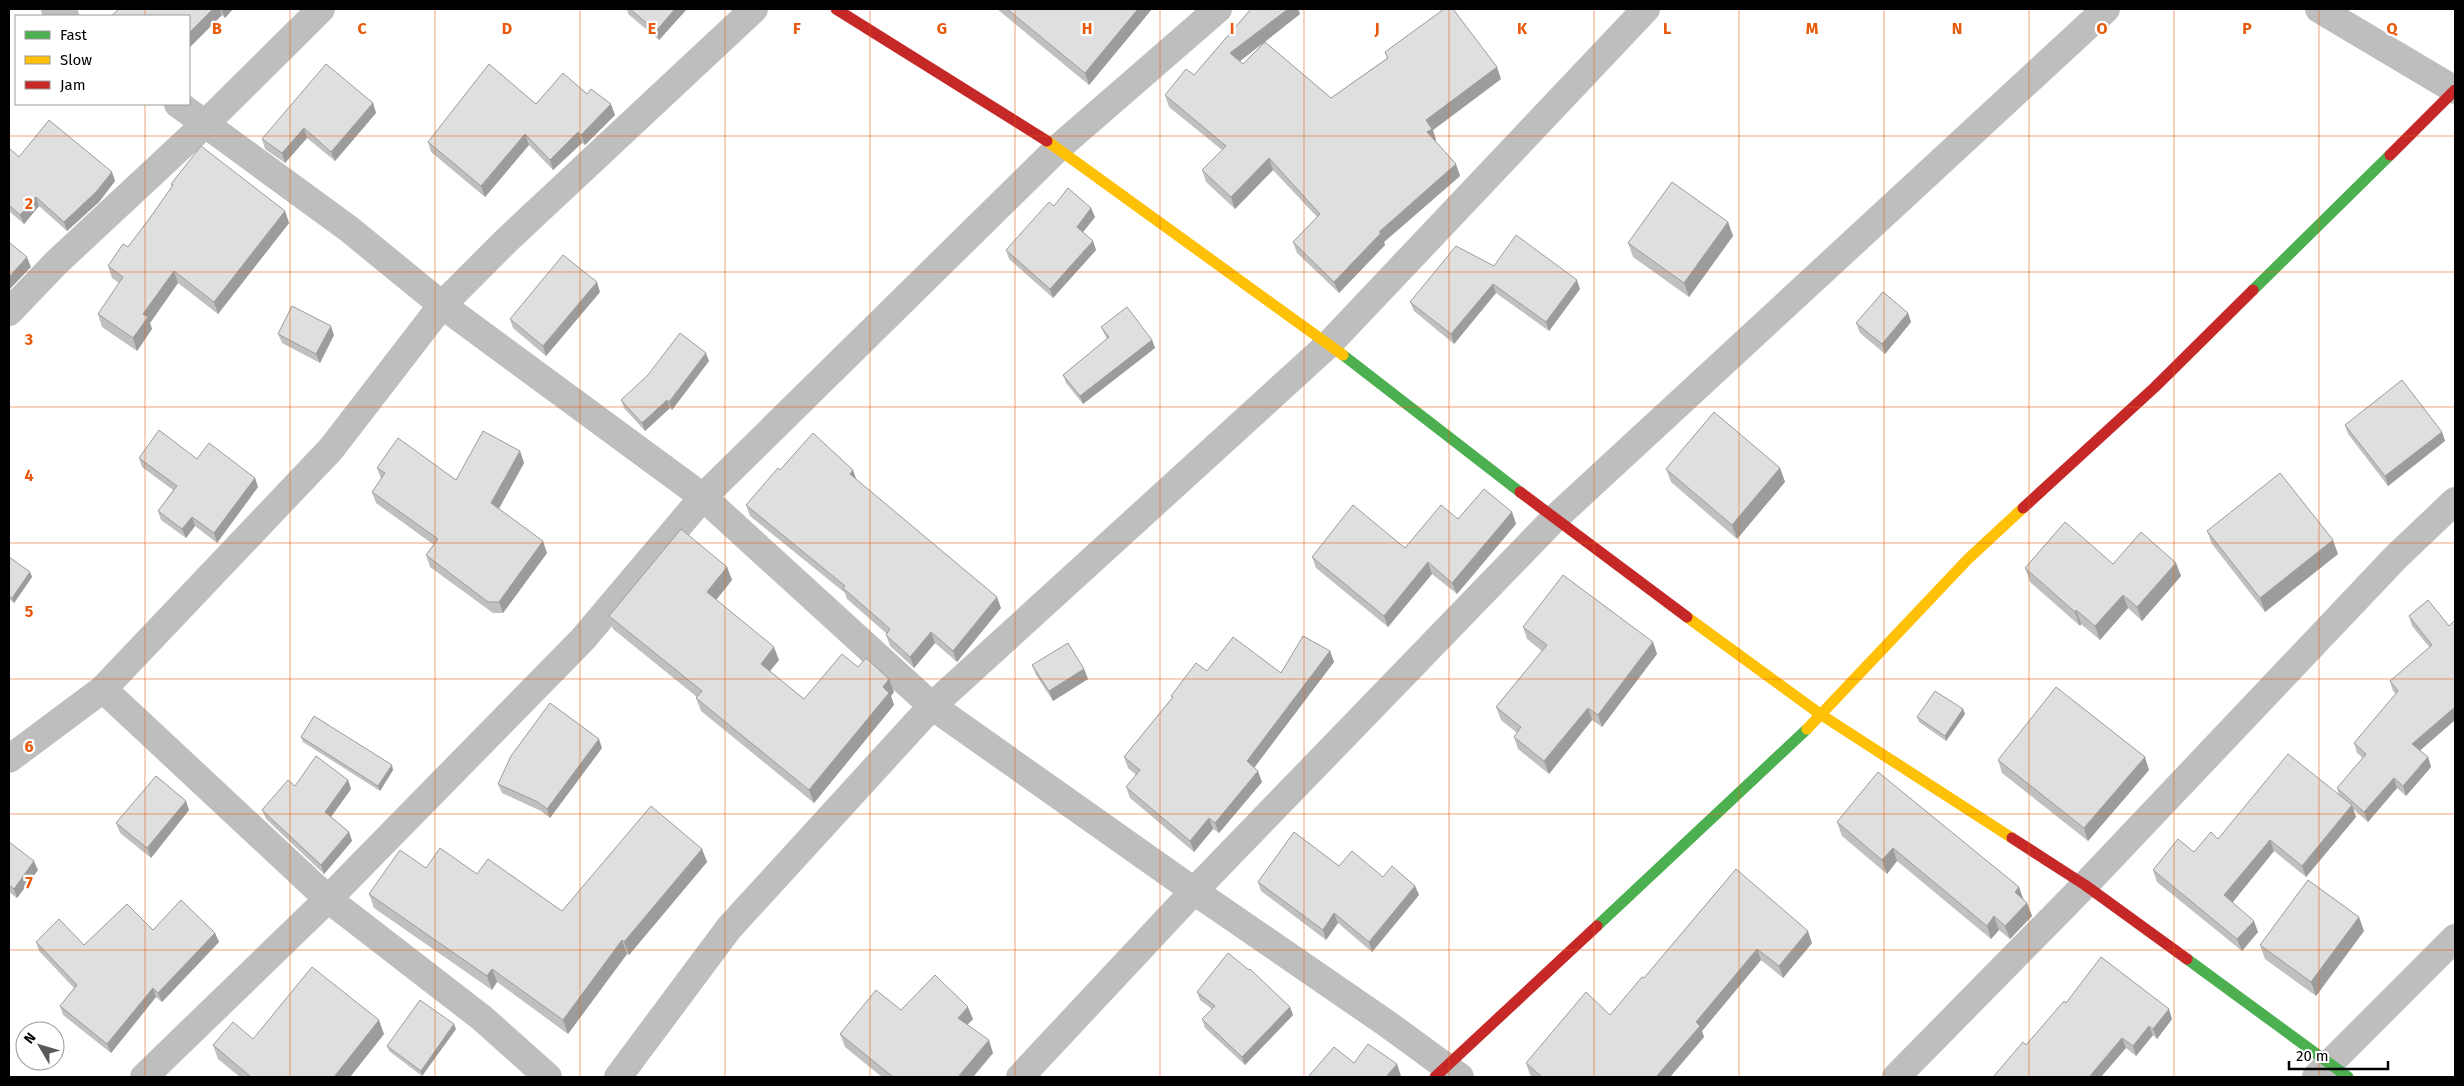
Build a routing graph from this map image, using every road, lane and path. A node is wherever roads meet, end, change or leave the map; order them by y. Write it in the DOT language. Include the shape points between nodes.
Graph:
graph roads {
  1 [pos="321,9"];
  2 [pos="754,9"];
  3 [pos="836,9"];
  4 [pos="1218,9"];
  5 [pos="1646,9"];
  6 [pos="2106,9"];
  7 [pos="2319,9"];
  8 [pos="2455,90"];
  9 [pos="179,105"];
  10 [pos="205,124"];
  11 [pos="1058,148"];
  12 [pos="442,305"];
  13 [pos="9,312"];
  14 [pos="1329,344"];
  15 [pos="703,497"];
  16 [pos="2455,501"];
  17 [pos="1554,519"];
  18 [pos="103,689"];
  19 [pos="932,706"];
  20 [pos="1820,714"];
  21 [pos="9,760"];
  22 [pos="2085,886"];
  23 [pos="1194,891"];
  24 [pos="328,899"];
  25 [pos="2455,938"];
  26 [pos="2331,1073"];
  27 [pos="1446,1074"];
  28 [pos="144,1077"];
  29 [pos="548,1077"];
  30 [pos="618,1077"];
  31 [pos="1020,1077"];
  32 [pos="1896,1077"];
  1 -- 10 [label="street"];
  2 -- 12 [label="street"];
  3 -- 11 [label="street"];
  4 -- 11 [label="street"];
  5 -- 14 [label="street"];
  6 -- 17 [label="street"];
  7 -- 8 [label="street"];
  8 -- 20 [label="street" via="2156,387 1968,559"];
  9 -- 10 [label="street"];
  10 -- 12 [label="street" via="349,229"];
  10 -- 13 [label="street" via="56,263"];
  11 -- 14 [label="street"];
  11 -- 15 [label="street"];
  12 -- 15 [label="street"];
  12 -- 18 [label="street" via="331,449"];
  14 -- 17 [label="street"];
  14 -- 19 [label="street"];
  15 -- 19 [label="street"];
  15 -- 24 [label="street" via="583,639"];
  16 -- 22 [label="street" via="2396,558"];
  17 -- 20 [label="street"];
  17 -- 23 [label="street"];
  18 -- 21 [label="street"];
  18 -- 24 [label="street"];
  19 -- 23 [label="street"];
  19 -- 30 [label="street" via="729,928"];
  20 -- 22 [label="street"];
  20 -- 27 [label="street" via="1801,737"];
  22 -- 26 [label="street"];
  22 -- 32 [label="street"];
  23 -- 27 [label="street" via="1371,1012"];
  23 -- 31 [label="street"];
  24 -- 28 [label="street"];
  24 -- 29 [label="street" via="482,1018"];
  25 -- 26 [label="street"];
}
